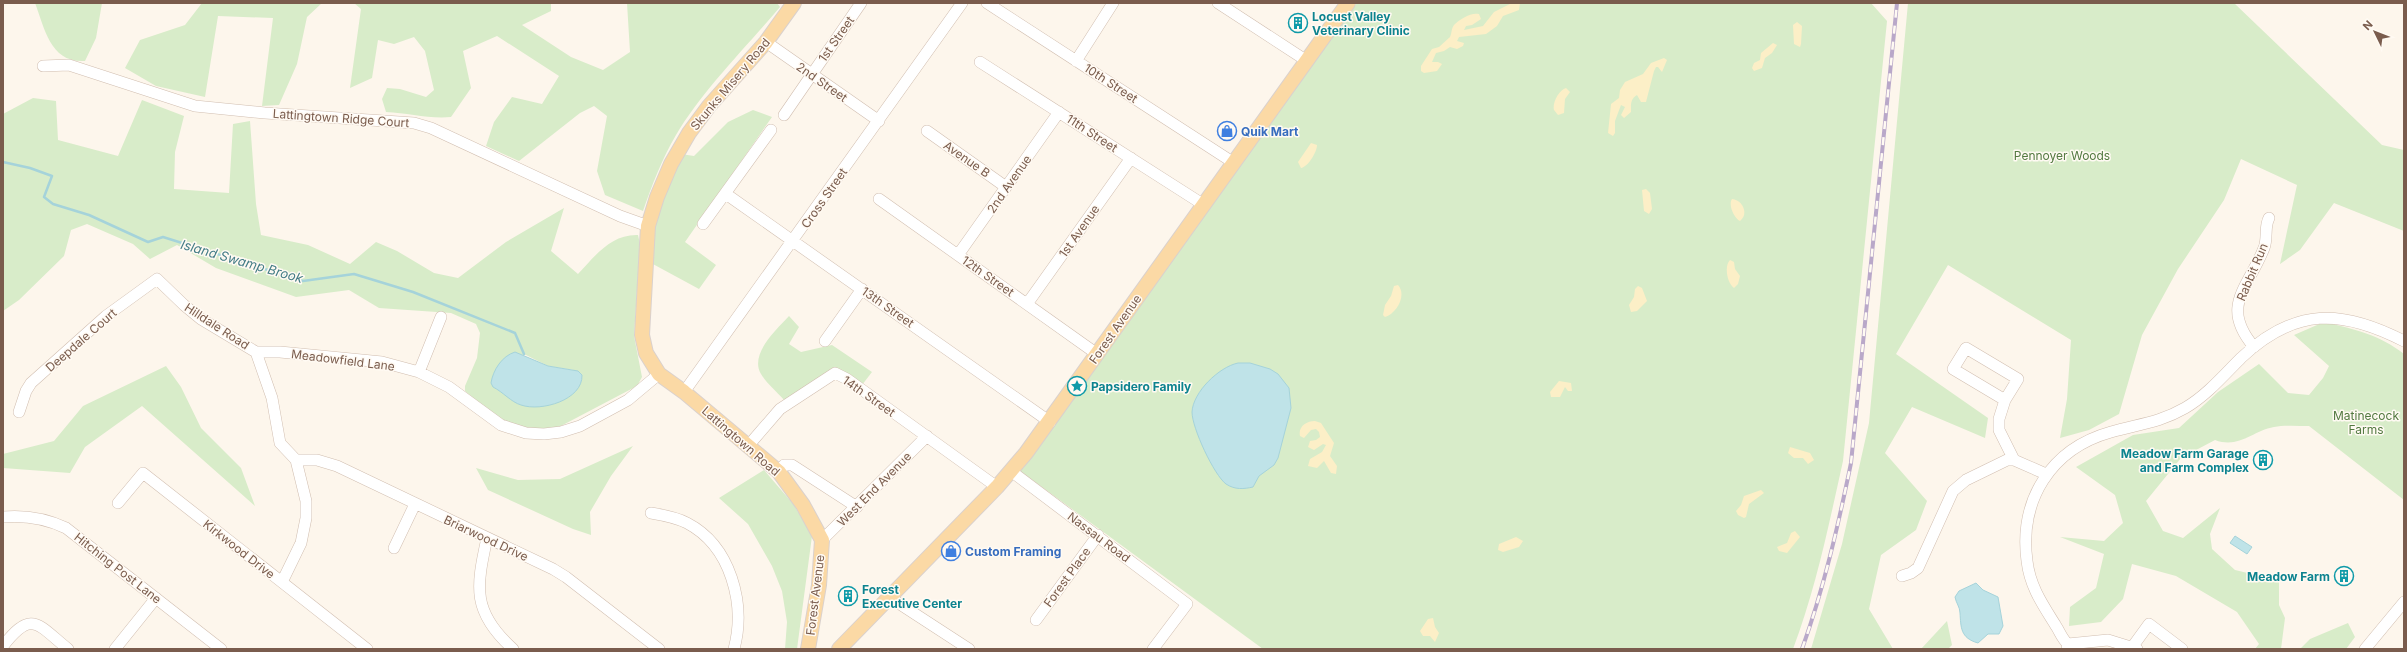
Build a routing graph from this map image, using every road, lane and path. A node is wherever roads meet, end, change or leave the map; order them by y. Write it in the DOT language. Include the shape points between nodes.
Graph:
graph roads {
  1 [pos="861,3"];
  2 [pos="962,3"];
  3 [pos="987,3"];
  4 [pos="1113,3"];
  5 [pos="1218,3"];
  6 [pos="1348,3"];
  7 [pos="791,4"];
  8 [pos="766,42"];
  9 [pos="1076,60"];
  10 [pos="1307,61"];
  11 [pos="980,62"];
  12 [pos="43,66"];
  13 [pos="811,74"];
  14 [pos="1059,112"];
  15 [pos="784,115"];
  16 [pos="879,121"];
  17 [pos="771,130"];
  18 [pos="927,131"];
  19 [pos="1131,158"];
  20 [pos="1234,162"];
  21 [pos="1006,187"];
  22 [pos="726,194"];
  23 [pos="879,199"];
  24 [pos="1204,205"];
  25 [pos="2269,218"];
  26 [pos="703,224"];
  27 [pos="648,226"];
  28 [pos="794,240"];
  29 [pos="958,255"];
  30 [pos="157,279"];
  31 [pos="862,289"];
  32 [pos="1027,304"];
  33 [pos="441,317"];
  34 [pos="825,341"];
  35 [pos="2404,341"];
  36 [pos="2254,347"];
  37 [pos="256,352"];
  38 [pos="1097,354"];
  39 [pos="419,372"];
  40 [pos="659,374"];
  41 [pos="684,392"];
  42 [pos="2005,400"];
  43 [pos="19,412"];
  44 [pos="1050,422"];
  45 [pos="927,436"];
  46 [pos="748,446"];
  47 [pos="296,460"];
  48 [pos="2014,460"];
  49 [pos="1011,471"];
  50 [pos="779,472"];
  51 [pos="2046,474"];
  52 [pos="996,487"];
  53 [pos="118,503"];
  54 [pos="415,504"];
  55 [pos="857,507"];
  56 [pos="651,513"];
  57 [pos="3,517"];
  58 [pos="1098,535"];
  59 [pos="486,538"];
  60 [pos="822,540"];
  61 [pos="394,548"];
  62 [pos="1902,576"];
  63 [pos="282,582"];
  64 [pos="889,597"];
  65 [pos="156,598"];
  66 [pos="2404,602"];
  67 [pos="1036,620"];
  68 [pos="3,646"];
  69 [pos="2067,646"];
  70 [pos="808,648"];
  71 [pos="2135,648"];
  72 [pos="68,649"];
  73 [pos="116,649"];
  74 [pos="221,649"];
  75 [pos="367,649"];
  76 [pos="513,649"];
  77 [pos="659,649"];
  78 [pos="734,649"];
  79 [pos="839,649"];
  80 [pos="969,649"];
  81 [pos="1153,649"];
  82 [pos="2182,649"];
  83 [pos="2365,649"];
  1 -- 13 [label="street, 1st Street"];
  2 -- 16 [label="street, Cross Street"];
  3 -- 9 [label="street, 10th Street"];
  4 -- 9 [label="street"];
  5 -- 10 [label="street"];
  6 -- 10 [label="main road, Forest Avenue"];
  7 -- 8 [label="main road, Skunks Misery Road"];
  8 -- 13 [label="street, 2nd Street"];
  8 -- 27 [label="main road, Skunks Misery Road" via="709,106 689,133 659,192"];
  9 -- 20 [label="street, 10th Street"];
  10 -- 20 [label="main road, Forest Avenue"];
  11 -- 14 [label="street, 11th Street"];
  12 -- 27 [label="street, Lattingtown Ridge Court" via="69,65 196,106 414,123 431,128 620,216"];
  13 -- 15 [label="street, 1st Street"];
  13 -- 16 [label="street, 2nd Street"];
  14 -- 19 [label="street, 11th Street"];
  14 -- 21 [label="street, 2nd Avenue"];
  16 -- 28 [label="street, Cross Street"];
  17 -- 22 [label="street"];
  18 -- 21 [label="street, Avenue B"];
  19 -- 24 [label="street, 11th Street"];
  19 -- 32 [label="street, 1st Avenue"];
  20 -- 24 [label="main road, Forest Avenue"];
  21 -- 29 [label="street, 2nd Avenue"];
  22 -- 26 [label="street"];
  22 -- 28 [label="street, 13th Street"];
  23 -- 29 [label="street, 12th Street"];
  24 -- 38 [label="main road, Forest Avenue"];
  25 -- 36 [label="street, Rabbit Run" via="2265,245 2237,306 2240,327"];
  27 -- 40 [label="main road, Skunks Misery Road" via="643,339 646,353"];
  28 -- 31 [label="street, 13th Street"];
  28 -- 41 [label="street, Cross Street"];
  29 -- 32 [label="street, 12th Street"];
  30 -- 37 [label="street, Hilldale Road" via="201,319"];
  30 -- 43 [label="street, Deepdale Court" via="106,316 32,383 26,391"];
  31 -- 34 [label="street"];
  31 -- 44 [label="street, 13th Street"];
  32 -- 38 [label="street, 12th Street"];
  33 -- 39 [label="street"];
  35 -- 36 [label="street" via="2372,325 2349,319 2324,317 2304,321 2275,332"];
  36 -- 51 [label="street" via="2187,407 2151,424 2110,432 2094,439 2062,458"];
  37 -- 39 [label="street, Meadowfield Lane" via="382,362"];
  37 -- 47 [label="street, Hilldale Road" via="272,398 280,443"];
  38 -- 44 [label="main road, Forest Avenue"];
  39 -- 40 [label="street, Meadowfield Lane" via="449,387 501,425 526,433 544,434 580,426 628,400"];
  40 -- 41 [label="main road, Lattingtown Road"];
  41 -- 46 [label="main road, Lattingtown Road"];
  42 -- 42 [label="street" via="1953,369 1966,348 2018,379"];
  42 -- 48 [label="street" via="1999,419 1999,430"];
  44 -- 49 [label="main road, Forest Avenue"];
  45 -- 46 [label="street, 14th Street" via="835,373 780,409"];
  45 -- 52 [label="street, 14th Street"];
  45 -- 55 [label="street, West End Avenue"];
  46 -- 50 [label="main road, Lattingtown Road"];
  47 -- 54 [label="street, Briarwood Drive" via="327,462"];
  47 -- 63 [label="street, Hilldale Road" via="306,502 306,518 301,543"];
  48 -- 51 [label="street"];
  48 -- 62 [label="street" via="2007,460 1959,484 1953,491 1918,568"];
  49 -- 52 [label="main road, Forest Avenue"];
  49 -- 58 [label="street, Nassau Road"];
  50 -- 55 [label="street" via="784,465 792,464"];
  50 -- 60 [label="main road, Lattingtown Road" via="803,505"];
  51 -- 69 [label="street" via="2029,508 2026,524 2028,573 2033,590"];
  52 -- 64 [label="main road, Forest Avenue"];
  53 -- 63 [label="street, Kirkwood Drive" via="143,473"];
  54 -- 59 [label="street, Briarwood Drive"];
  54 -- 61 [label="street"];
  55 -- 60 [label="street, West End Avenue"];
  56 -- 78 [label="street" via="687,522 701,533 725,563 737,596 739,615"];
  57 -- 65 [label="street, Hitching Post Lane" via="34,517 66,528"];
  58 -- 67 [label="street, Forest Place"];
  58 -- 81 [label="street, Nassau Road" via="1187,604"];
  59 -- 76 [label="street" via="479,577 481,604 498,635"];
  59 -- 77 [label="street, Briarwood Drive" via="566,577"];
  60 -- 70 [label="main road, Forest Avenue" via="819,585"];
  63 -- 75 [label="street, Kirkwood Drive"];
  64 -- 79 [label="main road, Forest Avenue"];
  64 -- 80 [label="street"];
  65 -- 73 [label="street"];
  65 -- 74 [label="street, Hitching Post Lane"];
  66 -- 83 [label="street"];
  68 -- 72 [label="street" via="21,626 30,623 36,624"];
  69 -- 71 [label="street" via="2108,640"];
  71 -- 82 [label="street" via="2149,624"];
}
